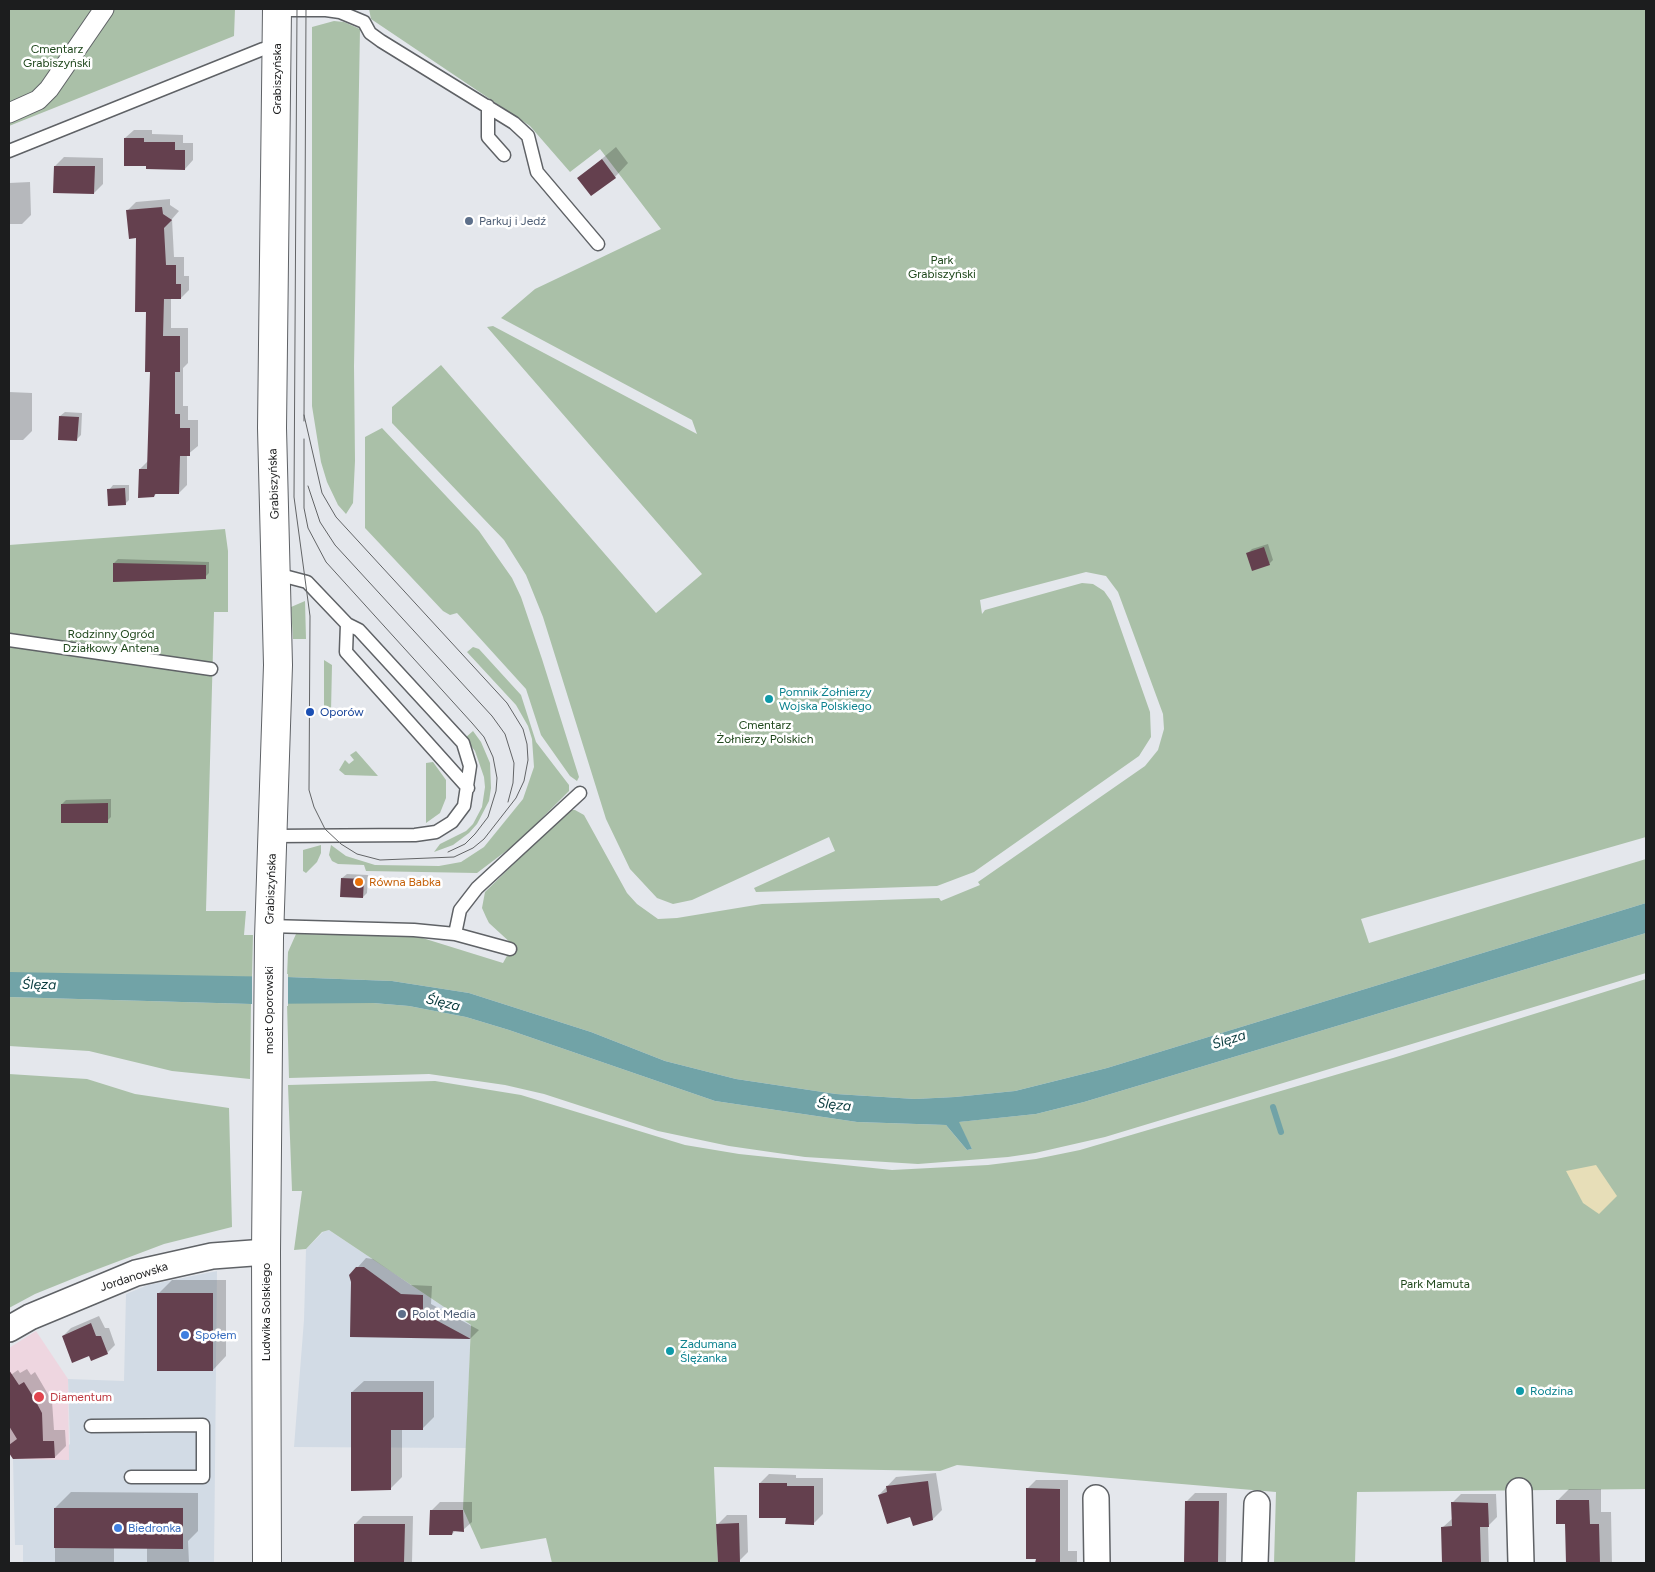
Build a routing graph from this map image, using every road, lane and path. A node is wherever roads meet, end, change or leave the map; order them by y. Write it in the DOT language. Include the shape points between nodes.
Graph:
graph roads {
  1 [pos="104,9"];
  2 [pos="277,10"];
  3 [pos="277,46"];
  4 [pos="488,106"];
  5 [pos="9,113"];
  6 [pos="9,152"];
  7 [pos="504,155"];
  8 [pos="598,244"];
  9 [pos="276,577"];
  10 [pos="347,624"];
  11 [pos="9,640"];
  12 [pos="211,669"];
  13 [pos="468,788"];
  14 [pos="580,792"];
  15 [pos="273,836"];
  16 [pos="270,926"];
  17 [pos="455,934"];
  18 [pos="510,949"];
  19 [pos="269,959"];
  20 [pos="268,1061"];
  21 [pos="266,1252"];
  22 [pos="9,1329"];
  23 [pos="91,1426"];
  24 [pos="131,1477"];
  25 [pos="1519,1491"];
  26 [pos="1096,1498"];
  27 [pos="1257,1504"];
  28 [pos="267,1563"];
  29 [pos="1097,1563"];
  30 [pos="1255,1563"];
  31 [pos="1521,1563"];
  1 -- 5 [label="street" via="48,90 38,100"];
  2 -- 3 [label="main road, Grabiszyńska"];
  2 -- 4 [label="lane" via="326,10 364,22 370,33 452,87"];
  3 -- 6 [label="lane" via="263,48"];
  3 -- 9 [label="main road, Grabiszyńska" via="272,428"];
  4 -- 7 [label="lane" via="488,137"];
  4 -- 8 [label="lane" via="528,136 537,172"];
  9 -- 10 [label="lane" via="307,582"];
  9 -- 15 [label="main road, Grabiszyńska" via="278,665"];
  10 -- 13 [label="lane" via="346,652"];
  10 -- 13 [label="lane" via="359,630 463,743 470,766"];
  11 -- 12 [label="lane"];
  13 -- 15 [label="lane" via="464,806 452,822 436,832"];
  14 -- 17 [label="lane" via="477,888 460,910"];
  15 -- 16 [label="main road, Grabiszyńska"];
  16 -- 17 [label="lane"];
  16 -- 19 [label="main road, Grabiszyńska"];
  17 -- 18 [label="lane"];
  19 -- 20 [label="main road, most Oporowski"];
  20 -- 21 [label="main road, Ludwika Solskiego"];
  21 -- 22 [label="street, Jordanowska" via="212,1256 136,1273 30,1317"];
  21 -- 28 [label="main road, Ludwika Solskiego"];
  23 -- 24 [label="lane" via="203,1425 203,1477"];
  25 -- 31 [label="street"];
  26 -- 29 [label="street"];
  27 -- 30 [label="street"];
}
